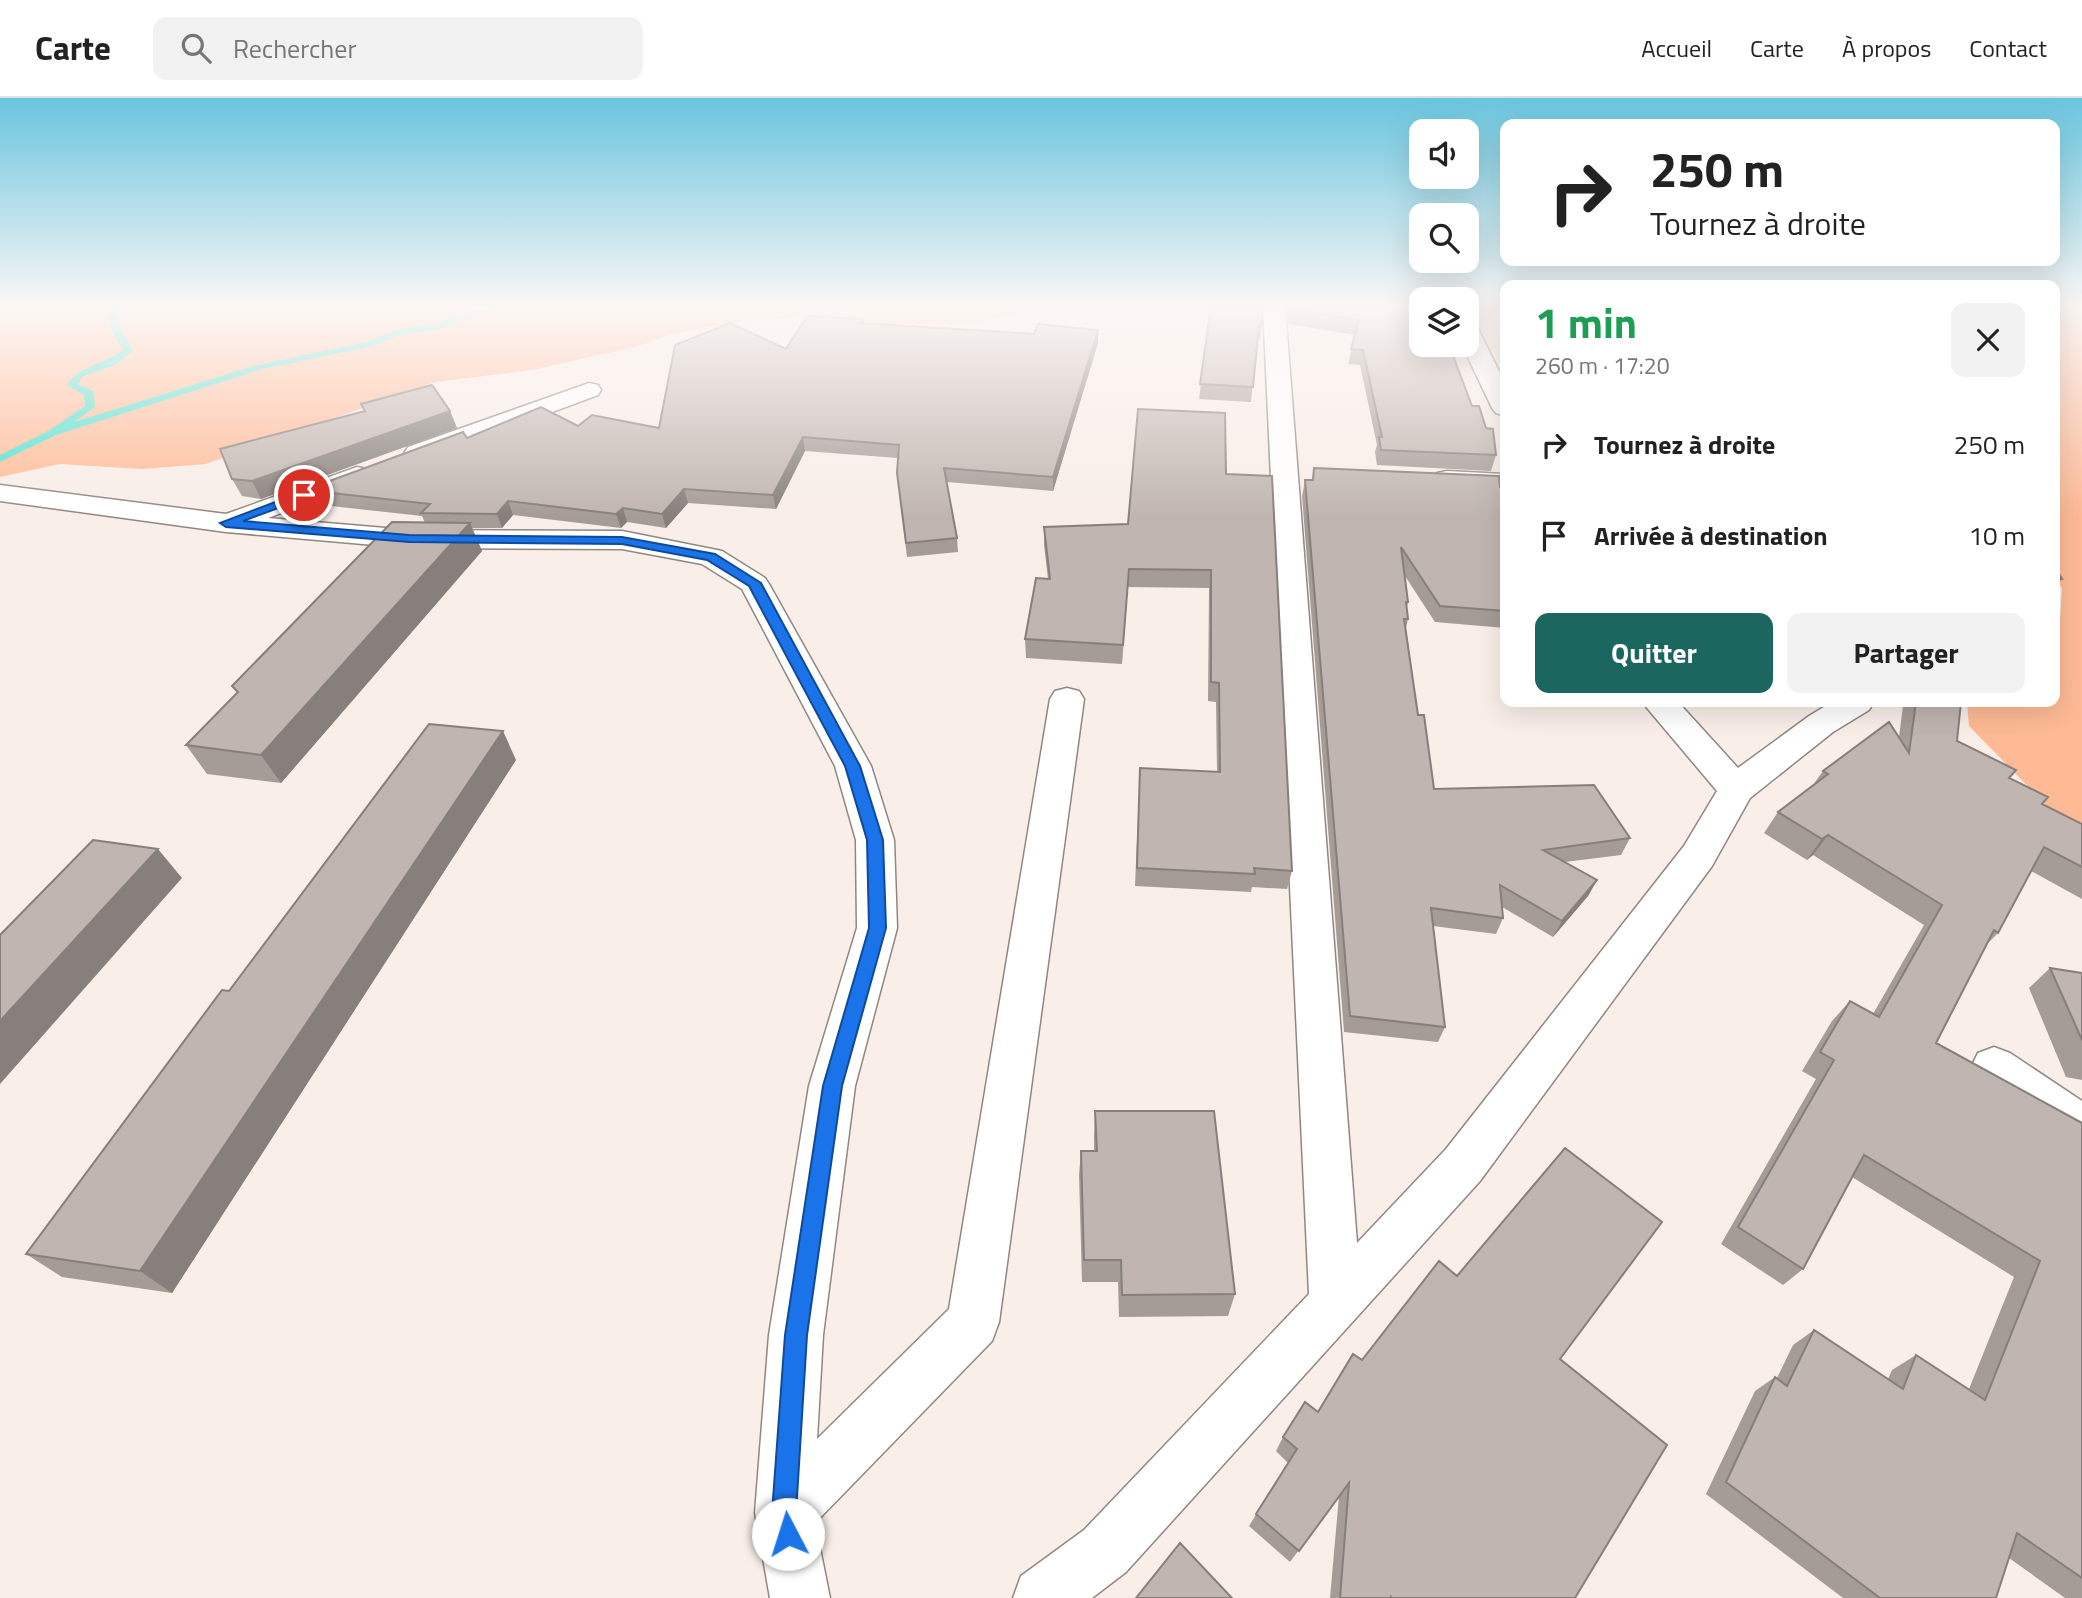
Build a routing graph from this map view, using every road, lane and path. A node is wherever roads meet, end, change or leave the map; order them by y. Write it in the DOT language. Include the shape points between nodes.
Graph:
graph roads {
  1 [pos="1284,377"];
  2 [pos="1490,377"];
  3 [pos="589,390"];
  4 [pos="1500,398"];
  5 [pos="1422,478"];
  6 [pos="1500,482"];
  7 [pos="0,493"];
  8 [pos="226,523"];
  9 [pos="1066,699"];
  10 [pos="1663,707"];
  11 [pos="1849,707"];
  12 [pos="1736,789"];
  13 [pos="1994,1067"];
  14 [pos="2082,1127"];
  15 [pos="1335,1303"];
  16 [pos="784,1513"];
  17 [pos="800,1598"];
  18 [pos="1043,1598"];
  1 -- 15 [label="street" via="1298,472"];
  2 -- 4 [label="street"];
  3 -- 8 [label="street"];
  5 -- 6 [label="street"];
  7 -- 8 [label="street"];
  8 -- 16 [label="street" via="409,538 622,540 711,557 754,583 853,766 875,840 877,928 832,1086 796,1335"];
  9 -- 16 [label="street" via="973,1322"];
  10 -- 12 [label="street"];
  11 -- 12 [label="street"];
  12 -- 15 [label="street" via="1698,856 1463,1165"];
  13 -- 14 [label="street"];
  15 -- 18 [label="street" via="1105,1551"];
  16 -- 17 [label="street"];
}
